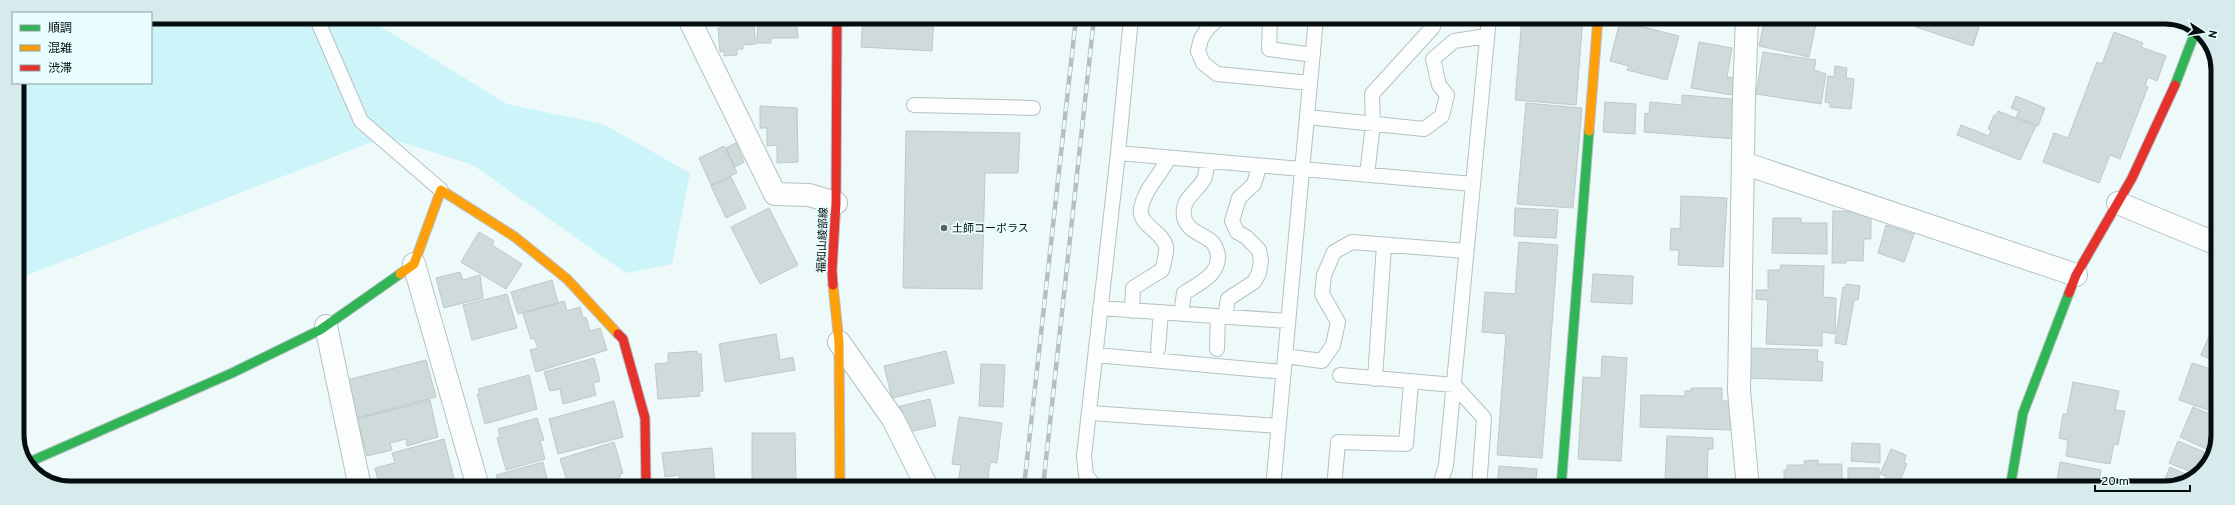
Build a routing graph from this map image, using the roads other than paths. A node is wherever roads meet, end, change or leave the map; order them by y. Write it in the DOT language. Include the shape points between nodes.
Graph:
graph roads {
  1 [pos="319,24"];
  2 [pos="691,24"];
  3 [pos="837,24"];
  4 [pos="1130,24"];
  5 [pos="1212,24"];
  6 [pos="1270,24"];
  7 [pos="1316,24"];
  8 [pos="1432,24"];
  9 [pos="1488,24"];
  10 [pos="1598,24"];
  11 [pos="1748,24"];
  12 [pos="1487,36"];
  13 [pos="2188,52"];
  14 [pos="1313,55"];
  15 [pos="1310,83"];
  16 [pos="914,105"];
  17 [pos="1033,108"];
  18 [pos="1307,117"];
  19 [pos="1373,124"];
  20 [pos="1118,153"];
  21 [pos="1168,159"];
  22 [pos="1208,162"];
  23 [pos="1743,163"];
  24 [pos="1259,167"];
  25 [pos="1302,170"];
  26 [pos="1367,176"];
  27 [pos="1473,184"];
  28 [pos="441,190"];
  29 [pos="836,203"];
  30 [pos="2118,204"];
  31 [pos="2211,242"];
  32 [pos="1384,245"];
  33 [pos="1466,251"];
  34 [pos="414,264"];
  35 [pos="2076,275"];
  36 [pos="1100,308"];
  37 [pos="1132,311"];
  38 [pos="1161,312"];
  39 [pos="1181,314"];
  40 [pos="1221,316"];
  41 [pos="1288,321"];
  42 [pos="326,326"];
  43 [pos="839,342"];
  44 [pos="1158,349"];
  45 [pos="1217,349"];
  46 [pos="1096,355"];
  47 [pos="1285,356"];
  48 [pos="1284,372"];
  49 [pos="1340,375"];
  50 [pos="1376,379"];
  51 [pos="1411,382"];
  52 [pos="1454,385"];
  53 [pos="1090,413"];
  54 [pos="1278,426"];
  55 [pos="32,461"];
  56 [pos="359,481"];
  57 [pos="476,481"];
  58 [pos="646,481"];
  59 [pos="840,481"];
  60 [pos="924,481"];
  61 [pos="1090,481"];
  62 [pos="1274,481"];
  63 [pos="1335,481"];
  64 [pos="1441,481"];
  65 [pos="1480,481"];
  66 [pos="1562,481"];
  67 [pos="1747,481"];
  68 [pos="2011,481"];
  1 -- 28 [label="lane" via="361,121"];
  2 -- 29 [label="street" via="775,194 809,195"];
  3 -- 29 [label="street, 福知山綾部線"];
  4 -- 20 [label="lane"];
  5 -- 15 [label="lane" via="1201,39 1198,51 1203,63 1217,74"];
  6 -- 14 [label="lane" via="1268,49"];
  7 -- 14 [label="lane"];
  8 -- 19 [label="lane" via="1372,94"];
  9 -- 12 [label="lane"];
  10 -- 66 [label="street"];
  11 -- 23 [label="street"];
  12 -- 19 [label="lane" via="1454,41 1433,59 1439,85 1447,95 1442,116 1424,129"];
  12 -- 27 [label="lane"];
  13 -- 30 [label="street" via="2175,85"];
  14 -- 15 [label="lane"];
  15 -- 18 [label="lane"];
  16 -- 17 [label="lane"];
  18 -- 19 [label="lane"];
  18 -- 25 [label="lane"];
  19 -- 26 [label="lane"];
  20 -- 21 [label="lane"];
  20 -- 36 [label="lane"];
  21 -- 22 [label="lane"];
  21 -- 37 [label="lane" via="1161,173 1152,182 1140,210 1146,224 1159,234 1166,246 1165,261 1162,270 1133,288"];
  22 -- 24 [label="lane"];
  22 -- 39 [label="lane" via="1205,178 1185,203 1184,218 1190,226 1214,243 1218,257 1214,271 1208,279 1184,294"];
  23 -- 35 [label="street"];
  23 -- 67 [label="street" via="1739,391"];
  24 -- 25 [label="lane"];
  24 -- 40 [label="lane" via="1254,184 1240,198 1232,221 1237,232 1259,250 1259,273 1254,282 1228,299"];
  25 -- 26 [label="lane"];
  25 -- 41 [label="lane"];
  26 -- 27 [label="lane"];
  27 -- 33 [label="lane"];
  28 -- 34 [label="street"];
  28 -- 58 [label="street" via="515,237 567,279 623,339 645,418"];
  29 -- 43 [label="street, 福知山綾部線" via="832,270"];
  30 -- 31 [label="street"];
  30 -- 35 [label="street"];
  32 -- 33 [label="lane"];
  32 -- 47 [label="lane" via="1352,242 1334,252 1324,276 1322,294 1338,322 1333,346 1322,361"];
  32 -- 50 [label="lane"];
  33 -- 52 [label="lane"];
  34 -- 42 [label="street"];
  34 -- 57 [label="street"];
  35 -- 68 [label="street" via="2023,413"];
  36 -- 37 [label="lane"];
  36 -- 46 [label="lane"];
  37 -- 38 [label="lane"];
  38 -- 39 [label="lane"];
  38 -- 44 [label="lane"];
  39 -- 40 [label="lane"];
  40 -- 41 [label="lane"];
  40 -- 45 [label="lane"];
  41 -- 47 [label="lane"];
  42 -- 55 [label="street" via="232,374"];
  42 -- 56 [label="street"];
  43 -- 59 [label="street, 福知山綾部線"];
  43 -- 60 [label="street" via="893,419"];
  46 -- 48 [label="lane"];
  46 -- 53 [label="lane"];
  47 -- 48 [label="lane"];
  48 -- 54 [label="lane"];
  49 -- 50 [label="lane"];
  50 -- 51 [label="lane"];
  51 -- 52 [label="lane"];
  51 -- 63 [label="lane" via="1406,444 1338,442"];
  52 -- 64 [label="lane" via="1446,465"];
  52 -- 65 [label="lane" via="1484,418"];
  53 -- 54 [label="lane"];
  53 -- 61 [label="lane" via="1084,456 1086,476"];
  54 -- 62 [label="lane"];
}
